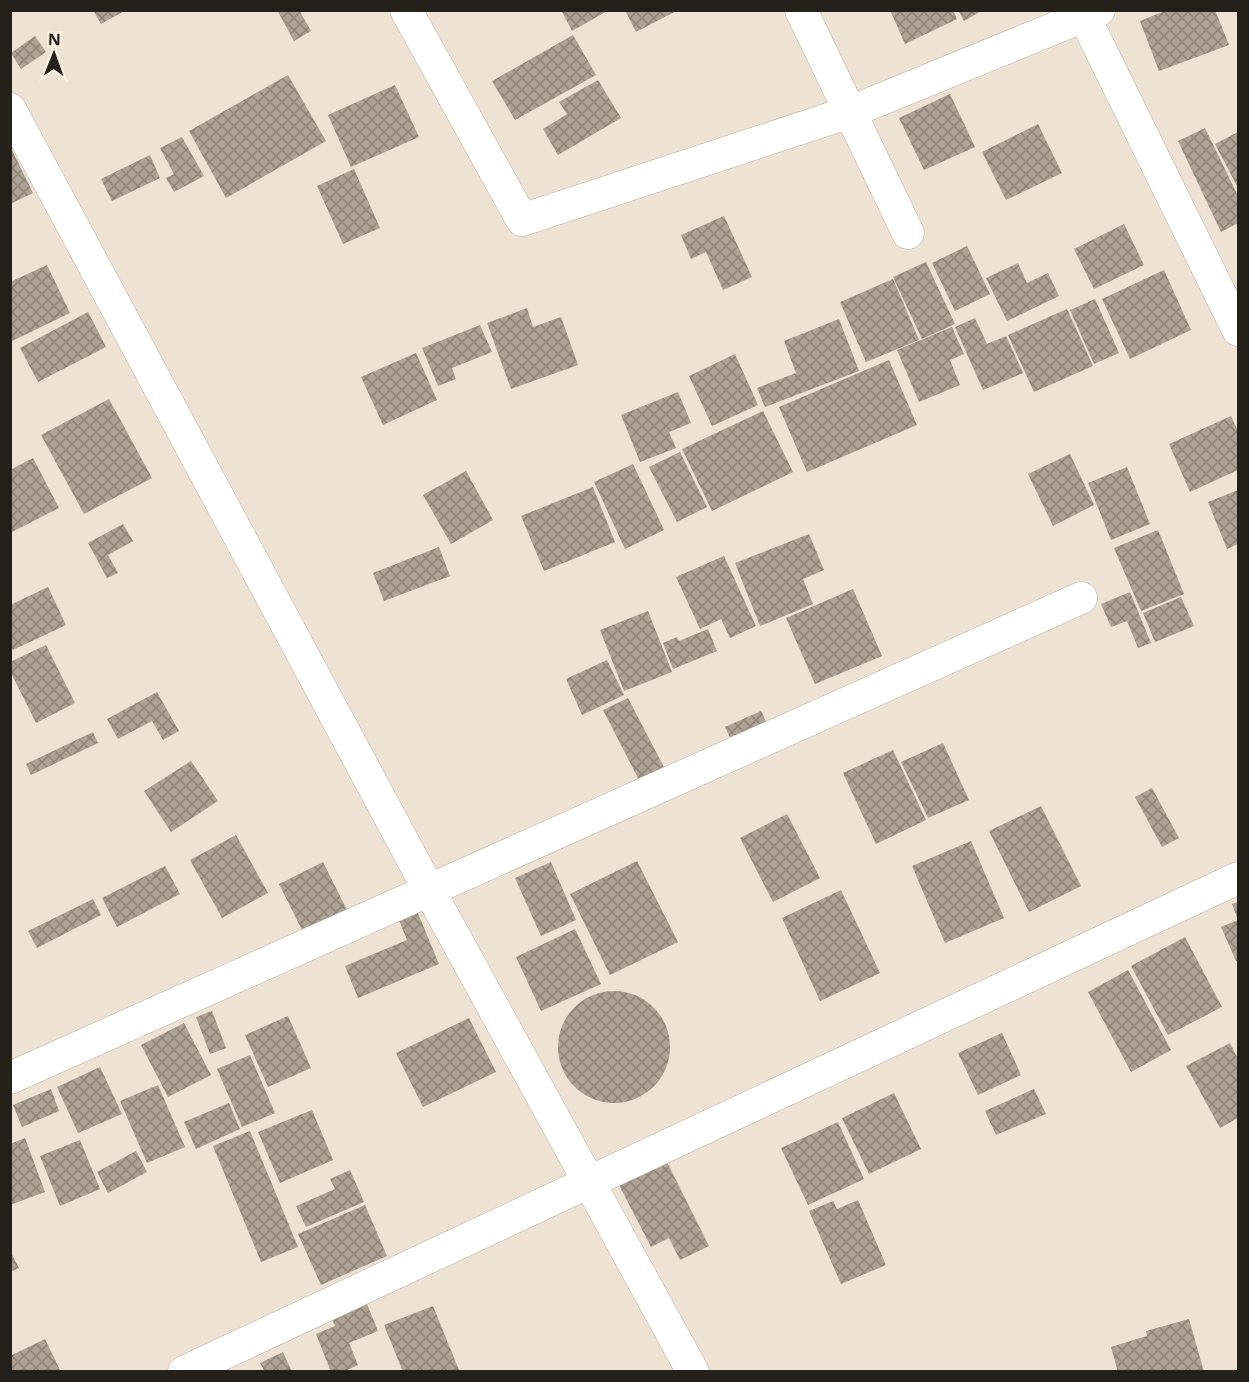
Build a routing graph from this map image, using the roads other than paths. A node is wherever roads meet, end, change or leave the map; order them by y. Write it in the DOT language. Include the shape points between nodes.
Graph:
graph roads {
  1 [pos="406,10"];
  2 [pos="801,10"];
  3 [pos="1088,13"];
  4 [pos="10,109"];
  5 [pos="850,112"];
  6 [pos="908,233"];
  7 [pos="1237,324"];
  8 [pos="1081,598"];
  9 [pos="1239,878"];
  10 [pos="429,890"];
  11 [pos="10,1078"];
  12 [pos="592,1182"];
  13 [pos="184,1371"];
  14 [pos="693,1371"];
  1 -- 5 [label="street" via="522,220"];
  2 -- 5 [label="street"];
  3 -- 5 [label="street"];
  3 -- 7 [label="street"];
  4 -- 10 [label="street"];
  5 -- 6 [label="street"];
  8 -- 10 [label="street"];
  9 -- 12 [label="street"];
  10 -- 11 [label="street"];
  10 -- 12 [label="street"];
  12 -- 13 [label="street"];
  12 -- 14 [label="street"];
}
